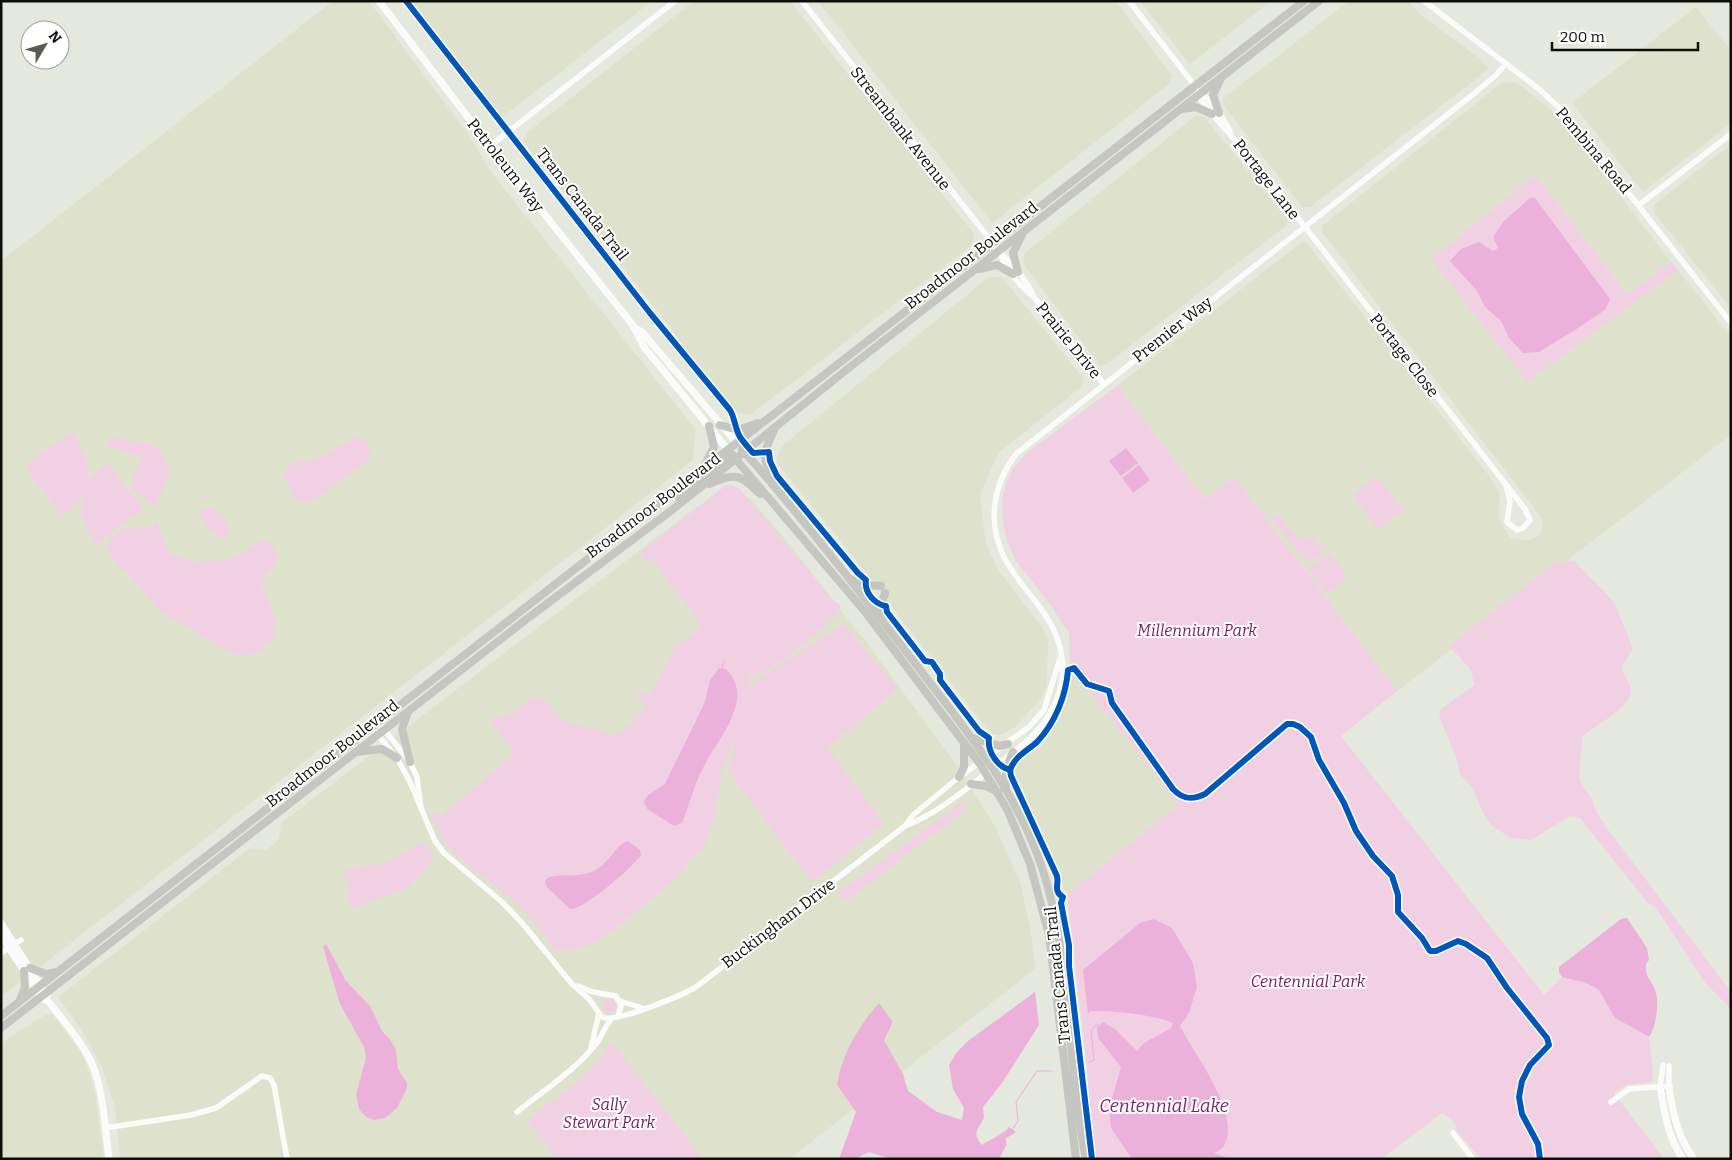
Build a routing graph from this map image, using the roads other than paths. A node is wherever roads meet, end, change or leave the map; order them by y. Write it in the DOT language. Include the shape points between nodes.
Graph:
graph roads {
  1 [pos="379,1"];
  2 [pos="675,1"];
  3 [pos="802,1"];
  4 [pos="1128,1"];
  5 [pos="1304,1"];
  6 [pos="1319,1"];
  7 [pos="1427,2"];
  8 [pos="1506,64"];
  9 [pos="1221,77"];
  10 [pos="1195,86"];
  11 [pos="1200,95"];
  12 [pos="1180,109"];
  13 [pos="1215,114"];
  14 [pos="1731,134"];
  15 [pos="490,146"];
  16 [pos="1639,205"];
  17 [pos="1304,226"];
  18 [pos="1024,231"];
  19 [pos="993,244"];
  20 [pos="1000,252"];
  21 [pos="975,270"];
  22 [pos="1015,273"];
  23 [pos="1731,323"];
  24 [pos="634,328"];
  25 [pos="1103,383"];
  26 [pos="769,418"];
  27 [pos="720,425"];
  28 [pos="709,426"];
  29 [pos="775,429"];
  30 [pos="737,443"];
  31 [pos="744,452"];
  32 [pos="732,454"];
  33 [pos="698,473"];
  34 [pos="1506,485"];
  35 [pos="701,487"];
  36 [pos="792,508"];
  37 [pos="672,510"];
  38 [pos="799,532"];
  39 [pos="850,579"];
  40 [pos="884,622"];
  41 [pos="1060,657"];
  42 [pos="408,711"];
  43 [pos="375,725"];
  44 [pos="381,732"];
  45 [pos="972,738"];
  46 [pos="964,743"];
  47 [pos="1008,744"];
  48 [pos="356,752"];
  49 [pos="1013,752"];
  50 [pos="397,758"];
  51 [pos="984,761"];
  52 [pos="410,762"];
  53 [pos="990,770"];
  54 [pos="958,778"];
  55 [pos="971,784"];
  56 [pos="1006,788"];
  57 [pos="998,792"];
  58 [pos="421,808"];
  59 [pos="905,826"];
  60 [pos="1,923"];
  61 [pos="1,936"];
  62 [pos="15,943"];
  63 [pos="1,952"];
  64 [pos="27,970"];
  65 [pos="59,972"];
  66 [pos="571,983"];
  67 [pos="39,988"];
  68 [pos="602,995"];
  69 [pos="45,997"];
  70 [pos="620,1001"];
  71 [pos="19,1002"];
  72 [pos="644,1008"];
  73 [pos="598,1011"];
  74 [pos="1,1016"];
  75 [pos="615,1017"];
  76 [pos="1,1028"];
  77 [pos="591,1048"];
  78 [pos="1660,1086"];
  79 [pos="1669,1086"];
  80 [pos="1611,1102"];
  81 [pos="517,1112"];
  82 [pos="105,1128"];
  83 [pos="1453,1134"];
  84 [pos="109,1159"];
  85 [pos="287,1159"];
  86 [pos="1076,1159"];
  87 [pos="1086,1159"];
  88 [pos="1474,1159"];
  89 [pos="1682,1159"];
  90 [pos="1694,1159"];
  1 -- 15 [label="street, Petroleum Way"];
  2 -- 15 [label="street"];
  3 -- 19 [label="street, Streambank Avenue"];
  4 -- 10 [label="street"];
  5 -- 10 [label="main road, Broadmoor Boulevard"];
  6 -- 9 [label="main road, Broadmoor Boulevard"];
  7 -- 8 [label="street, Pembina Road"];
  8 -- 16 [label="street, Pembina Road" via="1567,115"];
  8 -- 17 [label="street, Premier Way" via="1496,76"];
  9 -- 11 [label="main road, Broadmoor Boulevard"];
  9 -- 13 [label="main road" via="1213,95"];
  10 -- 11 [label="street"];
  10 -- 19 [label="main road, Broadmoor Boulevard"];
  11 -- 12 [label="main road, Broadmoor Boulevard"];
  11 -- 13 [label="street, Portage Lane" via="1206,96"];
  12 -- 13 [label="main road" via="1196,107"];
  12 -- 18 [label="main road, Broadmoor Boulevard"];
  13 -- 17 [label="street, Portage Lane"];
  14 -- 16 [label="street"];
  15 -- 24 [label="street, Petroleum Way"];
  16 -- 23 [label="street, Pembina Road"];
  17 -- 25 [label="street, Premier Way"];
  17 -- 34 [label="street, Portage Close"];
  18 -- 20 [label="main road, Broadmoor Boulevard"];
  18 -- 22 [label="main road" via="1013,253"];
  19 -- 20 [label="street, Streambank Avenue"];
  19 -- 26 [label="main road, Broadmoor Boulevard"];
  20 -- 21 [label="main road, Broadmoor Boulevard"];
  20 -- 22 [label="street, Prairie Drive" via="1009,260"];
  21 -- 22 [label="main road" via="997,265"];
  21 -- 29 [label="main road, Broadmoor Boulevard"];
  22 -- 25 [label="street, Prairie Drive"];
  24 -- 27 [label="street, Petroleum Way" via="642,332"];
  24 -- 28 [label="street, Petroleum Way" via="644,347"];
  25 -- 41 [label="street, Premier Way" via="1016,454 1002,477 994,508 1001,550 1056,634"];
  26 -- 27 [label="main road" via="738,430"];
  26 -- 30 [label="main road, Broadmoor Boulevard"];
  27 -- 30 [label="street, Petroleum Way"];
  28 -- 32 [label="street, Petroleum Way"];
  28 -- 33 [label="main road" via="713,451"];
  29 -- 31 [label="main road, Broadmoor Boulevard"];
  29 -- 36 [label="main road" via="764,451 765,464"];
  30 -- 31 [label="main road"];
  30 -- 32 [label="main road, Broadmoor Boulevard"];
  31 -- 32 [label="main road, Broadmoor Boulevard"];
  31 -- 36 [label="main road"];
  32 -- 33 [label="main road, Broadmoor Boulevard"];
  32 -- 35 [label="main road, Broadmoor Boulevard"];
  32 -- 37 [label="main road" via="678,499"];
  32 -- 38 [label="main road"];
  33 -- 43 [label="main road, Broadmoor Boulevard"];
  34 -- 34 [label="street, Portage Close" via="1510,501 1507,522 1517,530 1530,520"];
  35 -- 37 [label="main road, Broadmoor Boulevard"];
  35 -- 38 [label="main road" via="728,476 744,480"];
  36 -- 39 [label="main road"];
  37 -- 42 [label="main road, Broadmoor Boulevard"];
  38 -- 46 [label="main road" via="866,613"];
  39 -- 40 [label="main road"];
  39 -- 40 [label="main road" via="883,589 881,606"];
  40 -- 45 [label="main road"];
  41 -- 47 [label="street, Premier Way" via="1044,710"];
  41 -- 49 [label="street, Premier Way" via="1064,670 1062,690 1035,733"];
  42 -- 44 [label="main road, Broadmoor Boulevard"];
  42 -- 52 [label="main road" via="402,729"];
  43 -- 44 [label="street"];
  43 -- 65 [label="main road, Broadmoor Boulevard"];
  44 -- 48 [label="main road, Broadmoor Boulevard"];
  44 -- 50 [label="street"];
  44 -- 52 [label="street"];
  45 -- 47 [label="main road" via="999,746"];
  45 -- 51 [label="main road"];
  46 -- 51 [label="main road"];
  46 -- 54 [label="main road" via="964,767"];
  47 -- 51 [label="street, Premier Way"];
  48 -- 50 [label="main road" via="382,749"];
  48 -- 69 [label="main road, Broadmoor Boulevard"];
  49 -- 53 [label="street, Premier Way"];
  49 -- 56 [label="main road" via="1006,769"];
  50 -- 58 [label="street"];
  51 -- 53 [label="main road"];
  51 -- 54 [label="street, Buckingham Drive"];
  52 -- 58 [label="street" via="417,778"];
  53 -- 55 [label="street, Buckingham Drive"];
  53 -- 56 [label="main road"];
  53 -- 57 [label="main road"];
  54 -- 59 [label="street, Buckingham Drive" via="913,815"];
  55 -- 57 [label="main road"];
  55 -- 59 [label="street, Buckingham Drive"];
  56 -- 87 [label="main road" via="1044,873 1056,922"];
  57 -- 86 [label="main road" via="1030,864 1048,935"];
  58 -- 66 [label="street" via="430,833 444,853 502,902"];
  59 -- 72 [label="street, Buckingham Drive" via="696,986 677,998"];
  60 -- 62 [label="street"];
  61 -- 62 [label="street"];
  62 -- 63 [label="street"];
  62 -- 64 [label="street"];
  64 -- 65 [label="main road" via="46,974"];
  64 -- 67 [label="street"];
  64 -- 71 [label="main road"];
  65 -- 67 [label="main road, Broadmoor Boulevard"];
  66 -- 68 [label="street"];
  66 -- 73 [label="street"];
  67 -- 69 [label="street"];
  67 -- 71 [label="main road, Broadmoor Boulevard"];
  68 -- 70 [label="street" via="613,994"];
  68 -- 73 [label="street"];
  69 -- 76 [label="main road, Broadmoor Boulevard"];
  69 -- 82 [label="street" via="81,1045 92,1066"];
  70 -- 72 [label="street"];
  70 -- 75 [label="street" via="621,1010"];
  71 -- 74 [label="main road, Broadmoor Boulevard"];
  72 -- 75 [label="street, Buckingham Drive"];
  73 -- 75 [label="street" via="604,1018"];
  73 -- 77 [label="street"];
  75 -- 77 [label="street"];
  77 -- 81 [label="street" via="577,1064"];
  78 -- 79 [label="street"];
  78 -- 79 [label="street" via="1666,1065"];
  78 -- 80 [label="street" via="1629,1089"];
  78 -- 89 [label="street" via="1664,1113"];
  79 -- 90 [label="street" via="1681,1138"];
  82 -- 84 [label="street"];
  82 -- 85 [label="street" via="216,1108 262,1076 270,1078 274,1085"];
  83 -- 88 [label="street"];
}
